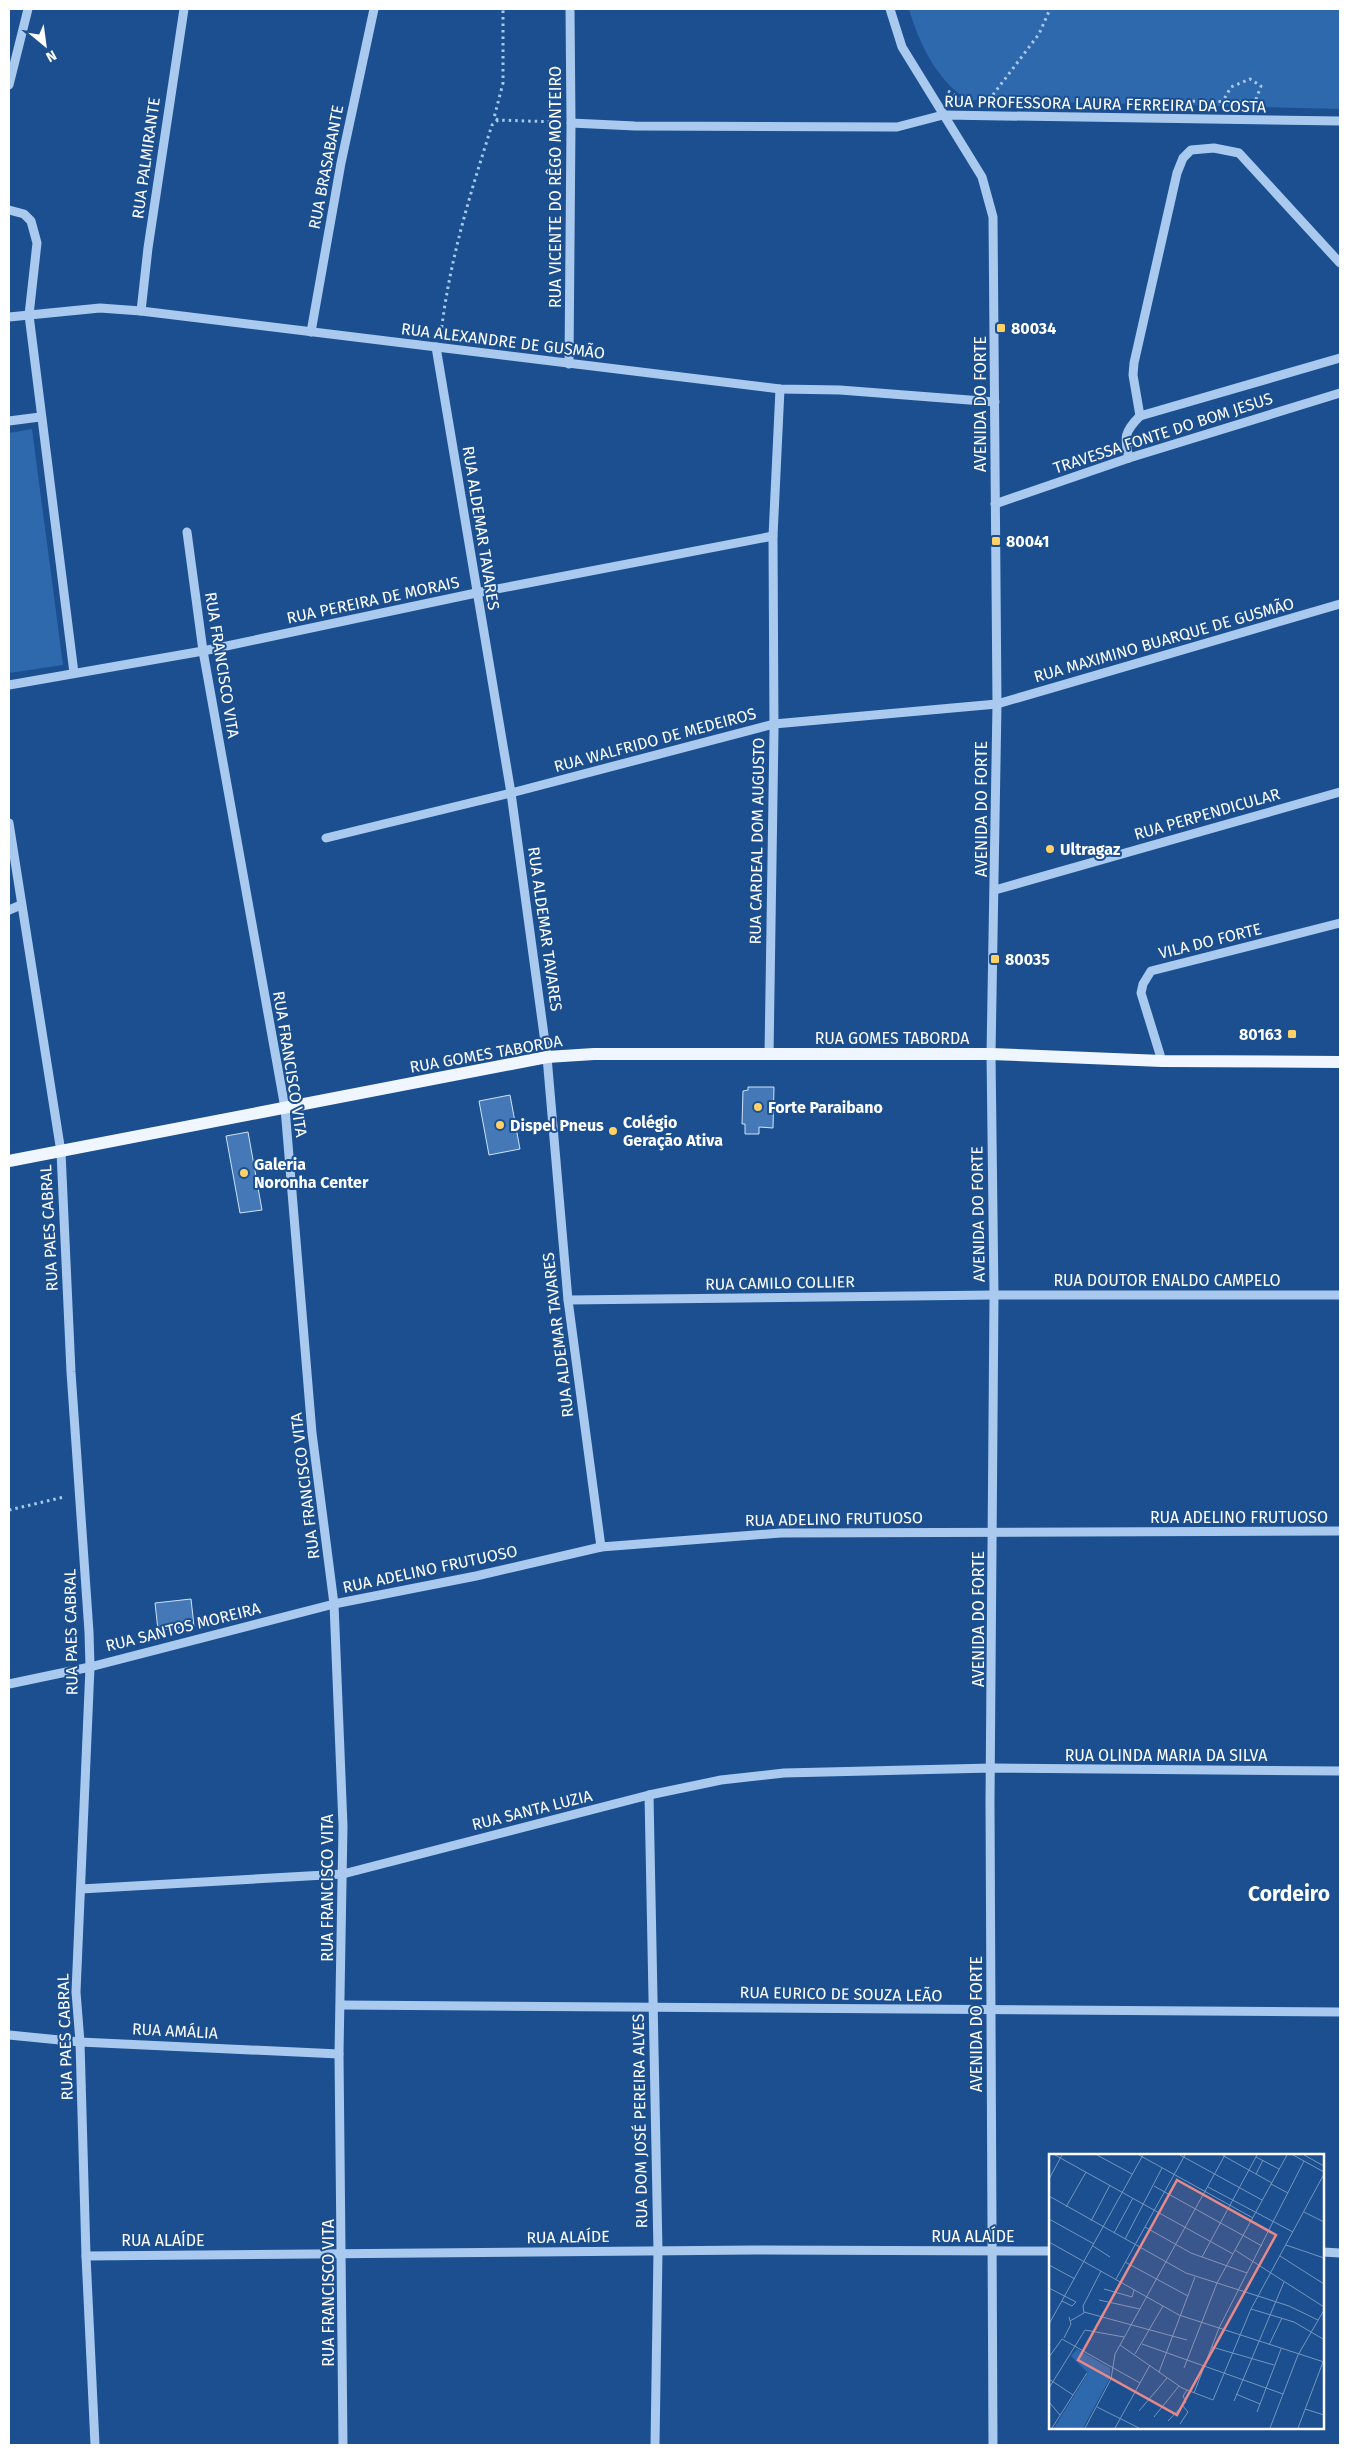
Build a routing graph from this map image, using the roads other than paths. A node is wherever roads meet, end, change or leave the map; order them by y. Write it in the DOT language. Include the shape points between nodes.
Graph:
graph roads {
  1 [pos="28,9"];
  2 [pos="184,9"];
  3 [pos="374,9"];
  4 [pos="570,9"];
  5 [pos="890,9"];
  6 [pos="9,85"];
  7 [pos="943,115"];
  8 [pos="1340,121"];
  9 [pos="571,123"];
  10 [pos="9,210"];
  11 [pos="1340,263"];
  12 [pos="142,311"];
  13 [pos="29,315"];
  14 [pos="9,317"];
  15 [pos="311,332"];
  16 [pos="438,347"];
  17 [pos="1340,358"];
  18 [pos="569,364"];
  19 [pos="780,389"];
  20 [pos="1340,393"];
  21 [pos="995,402"];
  22 [pos="1140,416"];
  23 [pos="40,417"];
  24 [pos="9,421"];
  25 [pos="1129,458"];
  26 [pos="995,504"];
  27 [pos="187,532"];
  28 [pos="773,536"];
  29 [pos="476,593"];
  30 [pos="1340,604"];
  31 [pos="203,651"];
  32 [pos="74,673"];
  33 [pos="9,685"];
  34 [pos="997,704"];
  35 [pos="774,724"];
  36 [pos="1340,792"];
  37 [pos="511,793"];
  38 [pos="9,823"];
  39 [pos="326,838"];
  40 [pos="995,890"];
  41 [pos="21,905"];
  42 [pos="9,910"];
  43 [pos="1340,923"];
  44 [pos="769,1054"];
  45 [pos="991,1054"];
  46 [pos="547,1058"];
  47 [pos="1162,1061"];
  48 [pos="1340,1062"];
  49 [pos="285,1108"];
  50 [pos="60,1152"];
  51 [pos="9,1161"];
  52 [pos="994,1295"];
  53 [pos="1340,1295"];
  54 [pos="568,1300"];
  55 [pos="1340,1532"];
  56 [pos="993,1533"];
  57 [pos="601,1547"];
  58 [pos="334,1604"];
  59 [pos="90,1667"];
  60 [pos="9,1684"];
  61 [pos="992,1768"];
  62 [pos="1340,1771"];
  63 [pos="649,1795"];
  64 [pos="343,1874"];
  65 [pos="81,1889"];
  66 [pos="341,2005"];
  67 [pos="653,2006"];
  68 [pos="990,2011"];
  69 [pos="1340,2012"];
  70 [pos="9,2035"];
  71 [pos="80,2042"];
  72 [pos="339,2054"];
  73 [pos="658,2251"];
  74 [pos="992,2251"];
  75 [pos="1049,2251"];
  76 [pos="1324,2252"];
  77 [pos="1340,2252"];
  78 [pos="343,2254"];
  79 [pos="86,2256"];
  80 [pos="95,2445"];
  81 [pos="343,2445"];
  82 [pos="656,2445"];
  83 [pos="993,2445"];
  1 -- 6 [label="street"];
  2 -- 12 [label="street, RUA PALMIRANTE" via="148,248"];
  3 -- 15 [label="street, RUA BRASABANTE" via="341,163"];
  4 -- 9 [label="street, RUA VICENTE DO RÊGO MONTEIRO"];
  5 -- 7 [label="street, AVENIDA DO FORTE" via="902,47"];
  7 -- 8 [label="street, RUA PROFESSORA LAURA FERREIRA DA COSTA"];
  7 -- 9 [label="street, RUA PROFESSORA LAURA FERREIRA DA COSTA" via="897,127"];
  7 -- 21 [label="street, AVENIDA DO FORTE" via="982,177 993,217"];
  9 -- 18 [label="street, RUA VICENTE DO RÊGO MONTEIRO"];
  10 -- 13 [label="street" via="24,214 31,221 38,243"];
  11 -- 22 [label="street" via="1239,153 1214,148 1190,150 1182,158 1177,172 1139,330 1133,375"];
  12 -- 13 [label="street, RUA ALEXANDRE DE GUSMÃO" via="100,308"];
  12 -- 15 [label="street, RUA ALEXANDRE DE GUSMÃO"];
  13 -- 14 [label="street, RUA ALEXANDRE DE GUSMÃO"];
  13 -- 23 [label="street"];
  15 -- 16 [label="street, RUA ALEXANDRE DE GUSMÃO"];
  16 -- 18 [label="street, RUA ALEXANDRE DE GUSMÃO"];
  16 -- 29 [label="street, RUA ALDEMAR TAVARES"];
  17 -- 22 [label="street"];
  18 -- 19 [label="street, RUA ALEXANDRE DE GUSMÃO"];
  19 -- 21 [label="street, RUA ALEXANDRE DE GUSMÃO" via="840,390"];
  19 -- 28 [label="street, RUA CARDEAL DOM AUGUSTO"];
  20 -- 25 [label="street, TRAVESSA FONTE DO BOM JESUS"];
  21 -- 26 [label="street, AVENIDA DO FORTE"];
  22 -- 25 [label="street" via="1126,433"];
  23 -- 24 [label="street"];
  23 -- 32 [label="street"];
  25 -- 26 [label="street, TRAVESSA FONTE DO BOM JESUS"];
  26 -- 34 [label="street, AVENIDA DO FORTE"];
  27 -- 31 [label="street, RUA FRANCISCO VITA"];
  28 -- 29 [label="street, RUA PEREIRA DE MORAIS"];
  28 -- 35 [label="street, RUA CARDEAL DOM AUGUSTO"];
  29 -- 31 [label="street, RUA PEREIRA DE MORAIS"];
  29 -- 37 [label="street, RUA ALDEMAR TAVARES"];
  30 -- 34 [label="street, RUA MAXIMINO BUARQUE DE GUSMÃO"];
  31 -- 32 [label="street, RUA PEREIRA DE MORAIS"];
  31 -- 49 [label="street, RUA FRANCISCO VITA"];
  32 -- 33 [label="street, RUA PEREIRA DE MORAIS"];
  34 -- 35 [label="street, RUA WALFRIDO DE MEDEIROS"];
  34 -- 40 [label="street, AVENIDA DO FORTE"];
  35 -- 37 [label="street, RUA WALFRIDO DE MEDEIROS"];
  35 -- 44 [label="street, RUA CARDEAL DOM AUGUSTO"];
  36 -- 40 [label="street, RUA PERPENDICULAR"];
  37 -- 39 [label="street, RUA WALFRIDO DE MEDEIROS"];
  37 -- 46 [label="street, RUA ALDEMAR TAVARES"];
  38 -- 41 [label="street, RUA PAES CABRAL"];
  40 -- 45 [label="street, AVENIDA DO FORTE"];
  41 -- 42 [label="street"];
  41 -- 50 [label="street, RUA PAES CABRAL"];
  43 -- 47 [label="street, VILA DO FORTE" via="1151,972 1141,993"];
  44 -- 45 [label="main road, RUA GOMES TABORDA"];
  44 -- 46 [label="main road, RUA GOMES TABORDA" via="594,1054"];
  45 -- 47 [label="main road, RUA GOMES TABORDA"];
  45 -- 52 [label="street, AVENIDA DO FORTE"];
  46 -- 49 [label="main road, RUA GOMES TABORDA"];
  46 -- 54 [label="street, RUA ALDEMAR TAVARES"];
  47 -- 48 [label="main road, RUA GOMES TABORDA"];
  49 -- 50 [label="main road, RUA GOMES TABORDA"];
  49 -- 58 [label="street, RUA FRANCISCO VITA" via="312,1434"];
  50 -- 51 [label="main road, RUA GOMES TABORDA"];
  50 -- 59 [label="street, RUA PAES CABRAL"];
  52 -- 53 [label="street, RUA DOUTOR ENALDO CAMPELO"];
  52 -- 54 [label="street, RUA CAMILO COLLIER"];
  52 -- 56 [label="street, AVENIDA DO FORTE"];
  54 -- 57 [label="street, RUA ALDEMAR TAVARES"];
  55 -- 56 [label="street, RUA ADELINO FRUTUOSO"];
  56 -- 57 [label="street, RUA ADELINO FRUTUOSO" via="781,1533"];
  56 -- 61 [label="street, AVENIDA DO FORTE"];
  57 -- 58 [label="street, RUA ADELINO FRUTUOSO"];
  58 -- 59 [label="street, RUA SANTOS MOREIRA"];
  58 -- 64 [label="street, RUA FRANCISCO VITA"];
  59 -- 60 [label="street, RUA SANTOS MOREIRA"];
  59 -- 65 [label="street, RUA PAES CABRAL"];
  61 -- 62 [label="street, RUA OLINDA MARIA DA SILVA"];
  61 -- 63 [label="street, RUA SANTA LUZIA" via="784,1773 721,1780"];
  61 -- 68 [label="street, AVENIDA DO FORTE"];
  63 -- 64 [label="street, RUA SANTA LUZIA"];
  63 -- 67 [label="street, RUA DOM JOSÉ PEREIRA ALVES"];
  64 -- 65 [label="street, RUA SANTA LUZIA"];
  64 -- 66 [label="street, RUA FRANCISCO VITA"];
  65 -- 71 [label="street, RUA PAES CABRAL" via="76,1992"];
  66 -- 67 [label="street, RUA EURICO DE SOUZA LEÃO"];
  66 -- 72 [label="street, RUA FRANCISCO VITA"];
  67 -- 68 [label="street, RUA EURICO DE SOUZA LEÃO"];
  67 -- 73 [label="street, RUA DOM JOSÉ PEREIRA ALVES"];
  68 -- 69 [label="street, RUA EURICO DE SOUZA LEÃO"];
  68 -- 74 [label="street, AVENIDA DO FORTE"];
  70 -- 71 [label="street, RUA AMÁLIA"];
  71 -- 72 [label="street, RUA AMÁLIA"];
  71 -- 79 [label="street, RUA PAES CABRAL"];
  72 -- 78 [label="street, RUA FRANCISCO VITA"];
  73 -- 74 [label="street, RUA ALAÍDE"];
  73 -- 78 [label="street, RUA ALAÍDE"];
  73 -- 82 [label="street, RUA DOM JOSÉ PEREIRA ALVES"];
  74 -- 75 [label="street, RUA ALAÍDE"];
  74 -- 83 [label="street, AVENIDA DO FORTE"];
  76 -- 77 [label="street"];
  78 -- 79 [label="street, RUA ALAÍDE"];
  78 -- 81 [label="street, RUA FRANCISCO VITA"];
  79 -- 80 [label="street, RUA PAES CABRAL"];
}
